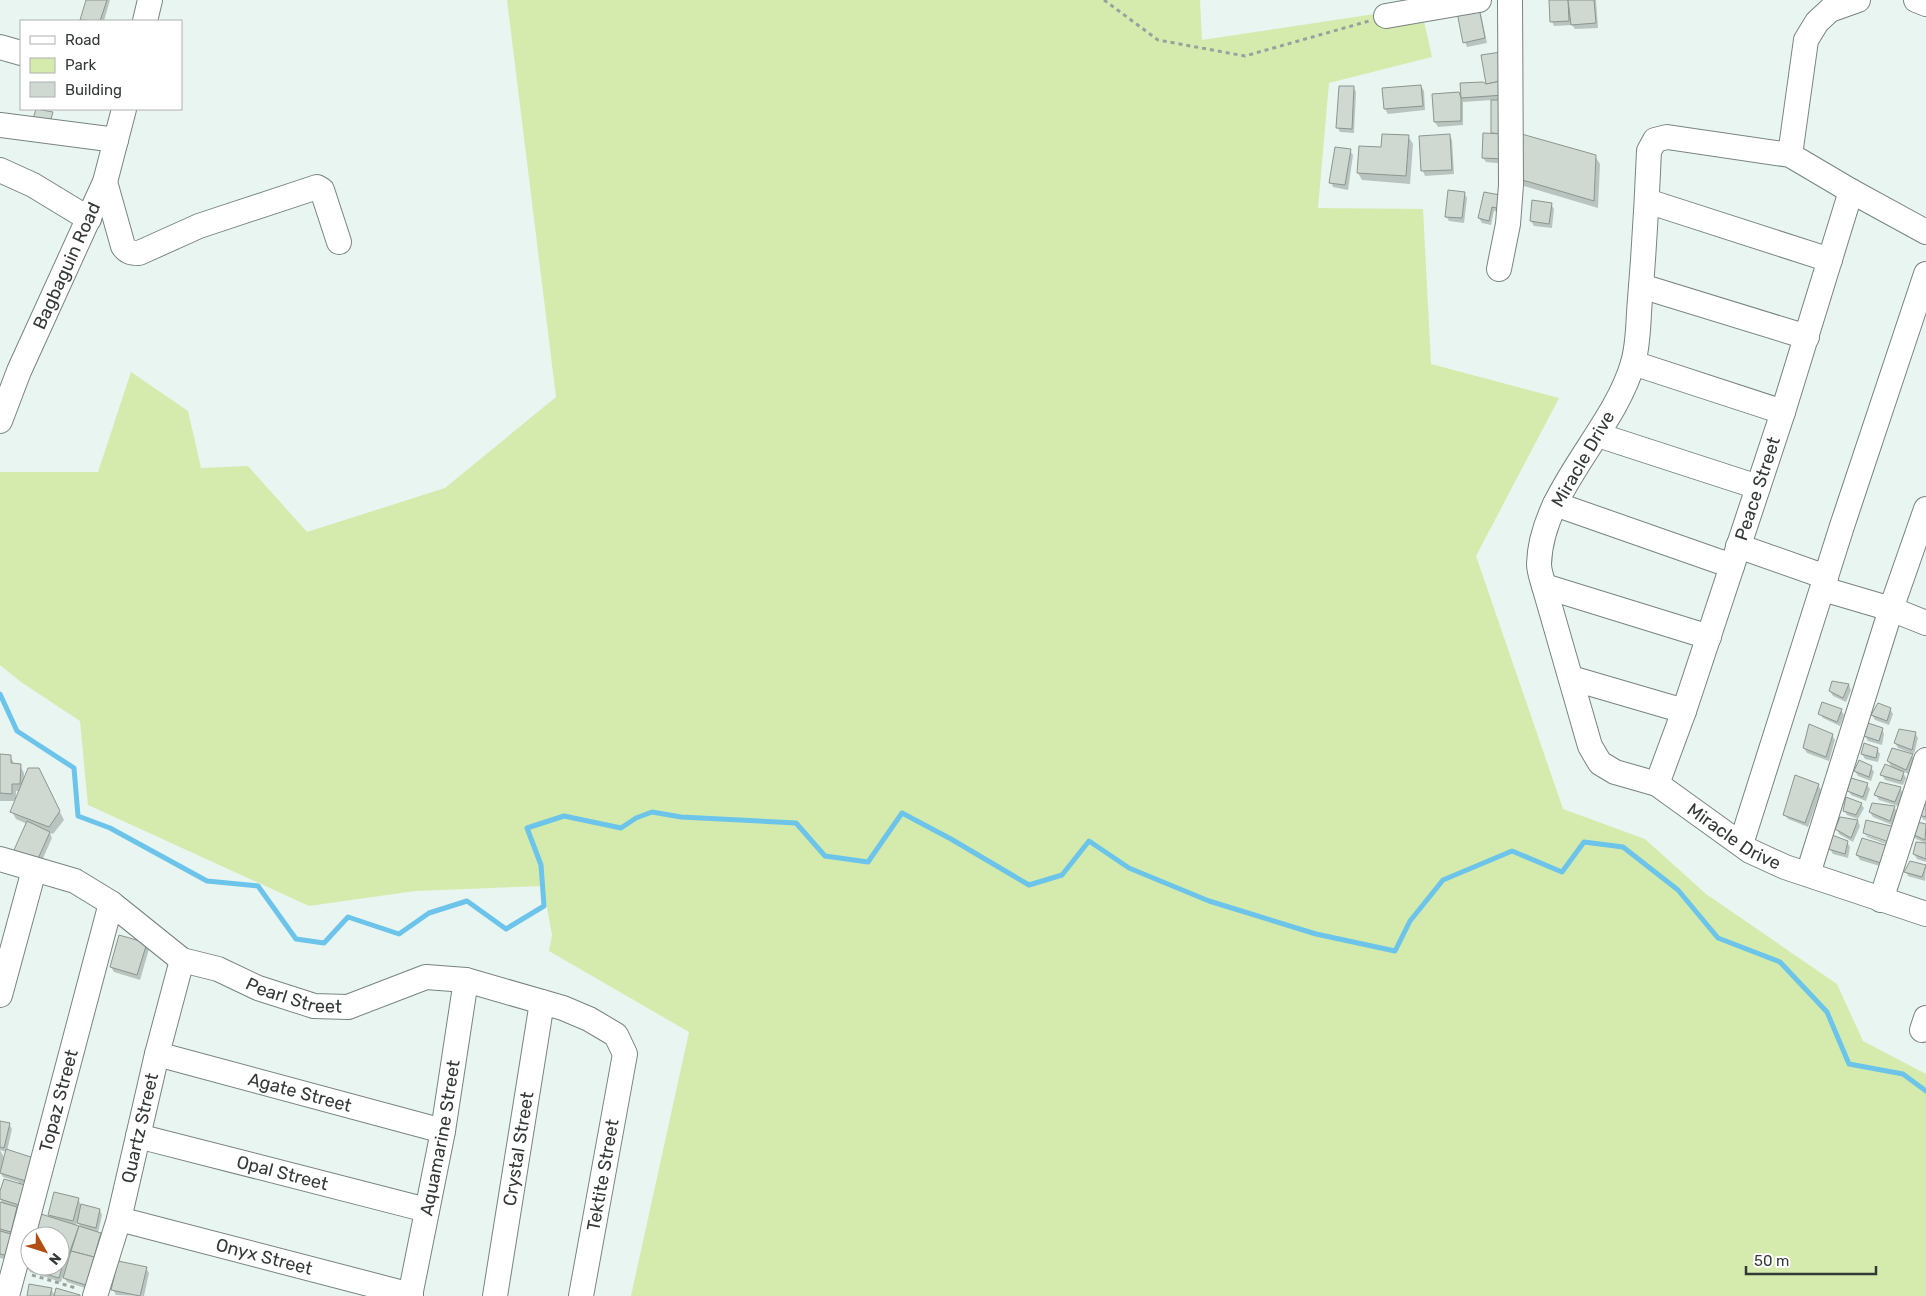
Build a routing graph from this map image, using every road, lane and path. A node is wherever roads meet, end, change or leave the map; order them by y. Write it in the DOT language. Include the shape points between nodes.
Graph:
graph roads {
  1 [pos="150,0"];
  2 [pos="1104,0"];
  3 [pos="1479,0"];
  4 [pos="1510,0"];
  5 [pos="1858,0"];
  6 [pos="1916,0"];
  7 [pos="1926,4"];
  8 [pos="1386,16"];
  9 [pos="145,20"];
  10 [pos="0,47"];
  11 [pos="20,53"];
  12 [pos="124,110"];
  13 [pos="0,126"];
  14 [pos="116,140"];
  15 [pos="1790,155"];
  16 [pos="0,170"];
  17 [pos="104,182"];
  18 [pos="1851,191"];
  19 [pos="1647,202"];
  20 [pos="89,219"];
  21 [pos="1926,232"];
  22 [pos="339,242"];
  23 [pos="1830,260"];
  24 [pos="1499,269"];
  25 [pos="1926,274"];
  26 [pos="1641,286"];
  27 [pos="1807,337"];
  28 [pos="1633,363"];
  29 [pos="10,371"];
  30 [pos="1783,412"];
  31 [pos="0,421"];
  32 [pos="1598,435"];
  33 [pos="1758,487"];
  34 [pos="1555,504"];
  35 [pos="1924,523"];
  36 [pos="1735,556"];
  37 [pos="1824,583"];
  38 [pos="1544,586"];
  39 [pos="1891,609"];
  40 [pos="1926,623"];
  41 [pos="1709,637"];
  42 [pos="1571,678"];
  43 [pos="1684,711"];
  44 [pos="1926,760"];
  45 [pos="1657,784"];
  46 [pos="1741,844"];
  47 [pos="0,859"];
  48 [pos="34,870"];
  49 [pos="1808,874"];
  50 [pos="1880,900"];
  51 [pos="111,903"];
  52 [pos="1926,914"];
  53 [pos="182,960"];
  54 [pos="466,980"];
  55 [pos="0,995"];
  56 [pos="542,1002"];
  57 [pos="157,1054"];
  58 [pos="625,1054"];
  59 [pos="443,1132"];
  60 [pos="138,1136"];
  61 [pos="427,1210"];
  62 [pos="119,1219"];
  63 [pos="14,1269"];
  64 [pos="99,1295"];
  65 [pos="7,1296"];
  66 [pos="411,1296"];
  67 [pos="495,1296"];
  68 [pos="581,1296"];
  1 -- 9 [label="street"];
  2 -- 8 [label="path" via="1158,40 1246,56"];
  3 -- 8 [label="street"];
  4 -- 24 [label="street" via="1510,185 1508,224"];
  5 -- 15 [label="street" via="1830,10 1817,22 1806,40"];
  6 -- 7 [label="street"];
  10 -- 11 [label="street"];
  12 -- 14 [label="street, Bagbaguin Road"];
  13 -- 14 [label="street"];
  14 -- 17 [label="street, Bagbaguin Road"];
  15 -- 18 [label="street, Miracle Drive"];
  15 -- 19 [label="street, Miracle Drive" via="1667,137 1655,140 1649,151"];
  16 -- 20 [label="street"];
  17 -- 20 [label="street, Bagbaguin Road"];
  17 -- 22 [label="street" via="123,246 132,253 139,253 199,226 317,187 322,190"];
  18 -- 21 [label="street, Miracle Drive"];
  18 -- 23 [label="street, Peace Street"];
  19 -- 23 [label="street"];
  19 -- 26 [label="street, Miracle Drive"];
  20 -- 29 [label="street, Bagbaguin Road"];
  23 -- 27 [label="street, Peace Street"];
  25 -- 37 [label="street"];
  26 -- 27 [label="street"];
  26 -- 28 [label="street, Miracle Drive"];
  27 -- 30 [label="street, Peace Street"];
  28 -- 30 [label="street"];
  28 -- 32 [label="street, Miracle Drive"];
  29 -- 31 [label="street, Bagbaguin Road"];
  30 -- 33 [label="street, Peace Street"];
  32 -- 33 [label="street"];
  32 -- 34 [label="street, Miracle Drive"];
  33 -- 36 [label="street, Peace Street"];
  34 -- 36 [label="street"];
  34 -- 38 [label="street, Miracle Drive" via="1542,540 1539,565"];
  35 -- 39 [label="street"];
  36 -- 37 [label="street"];
  36 -- 41 [label="street, Peace Street"];
  37 -- 39 [label="street"];
  37 -- 46 [label="street"];
  38 -- 41 [label="street"];
  38 -- 42 [label="street, Miracle Drive"];
  39 -- 40 [label="street"];
  39 -- 49 [label="street"];
  41 -- 43 [label="street, Peace Street"];
  42 -- 43 [label="street"];
  42 -- 45 [label="street, Miracle Drive" via="1590,746 1600,763 1615,772"];
  43 -- 45 [label="street, Peace Street"];
  44 -- 50 [label="street"];
  45 -- 46 [label="street, Miracle Drive"];
  46 -- 49 [label="street, Miracle Drive" via="1750,852"];
  47 -- 48 [label="street, Pearl Street"];
  48 -- 51 [label="street, Pearl Street" via="75,881"];
  48 -- 55 [label="street"];
  49 -- 50 [label="street, Miracle Drive"];
  50 -- 52 [label="street, Miracle Drive"];
  51 -- 53 [label="street, Pearl Street"];
  51 -- 63 [label="street, Topaz Street"];
  53 -- 54 [label="street, Pearl Street" via="218,969 258,988 314,1006 348,1008 426,977"];
  53 -- 57 [label="street, Quartz Street"];
  54 -- 56 [label="street, Pearl Street"];
  54 -- 59 [label="street, Aquamarine Street"];
  56 -- 58 [label="street, Pearl Street" via="590,1019 616,1035"];
  56 -- 67 [label="street, Crystal Street"];
  57 -- 59 [label="street, Agate Street"];
  57 -- 60 [label="street, Quartz Street"];
  58 -- 68 [label="street, Tektite Street"];
  59 -- 61 [label="street, Aquamarine Street"];
  60 -- 61 [label="street, Opal Street"];
  60 -- 62 [label="street, Quartz Street"];
  61 -- 66 [label="street, Aquamarine Street"];
  62 -- 64 [label="street, Quartz Street"];
  62 -- 66 [label="street, Onyx Street"];
  63 -- 64 [label="path"];
  63 -- 65 [label="street, Topaz Street"];
}
